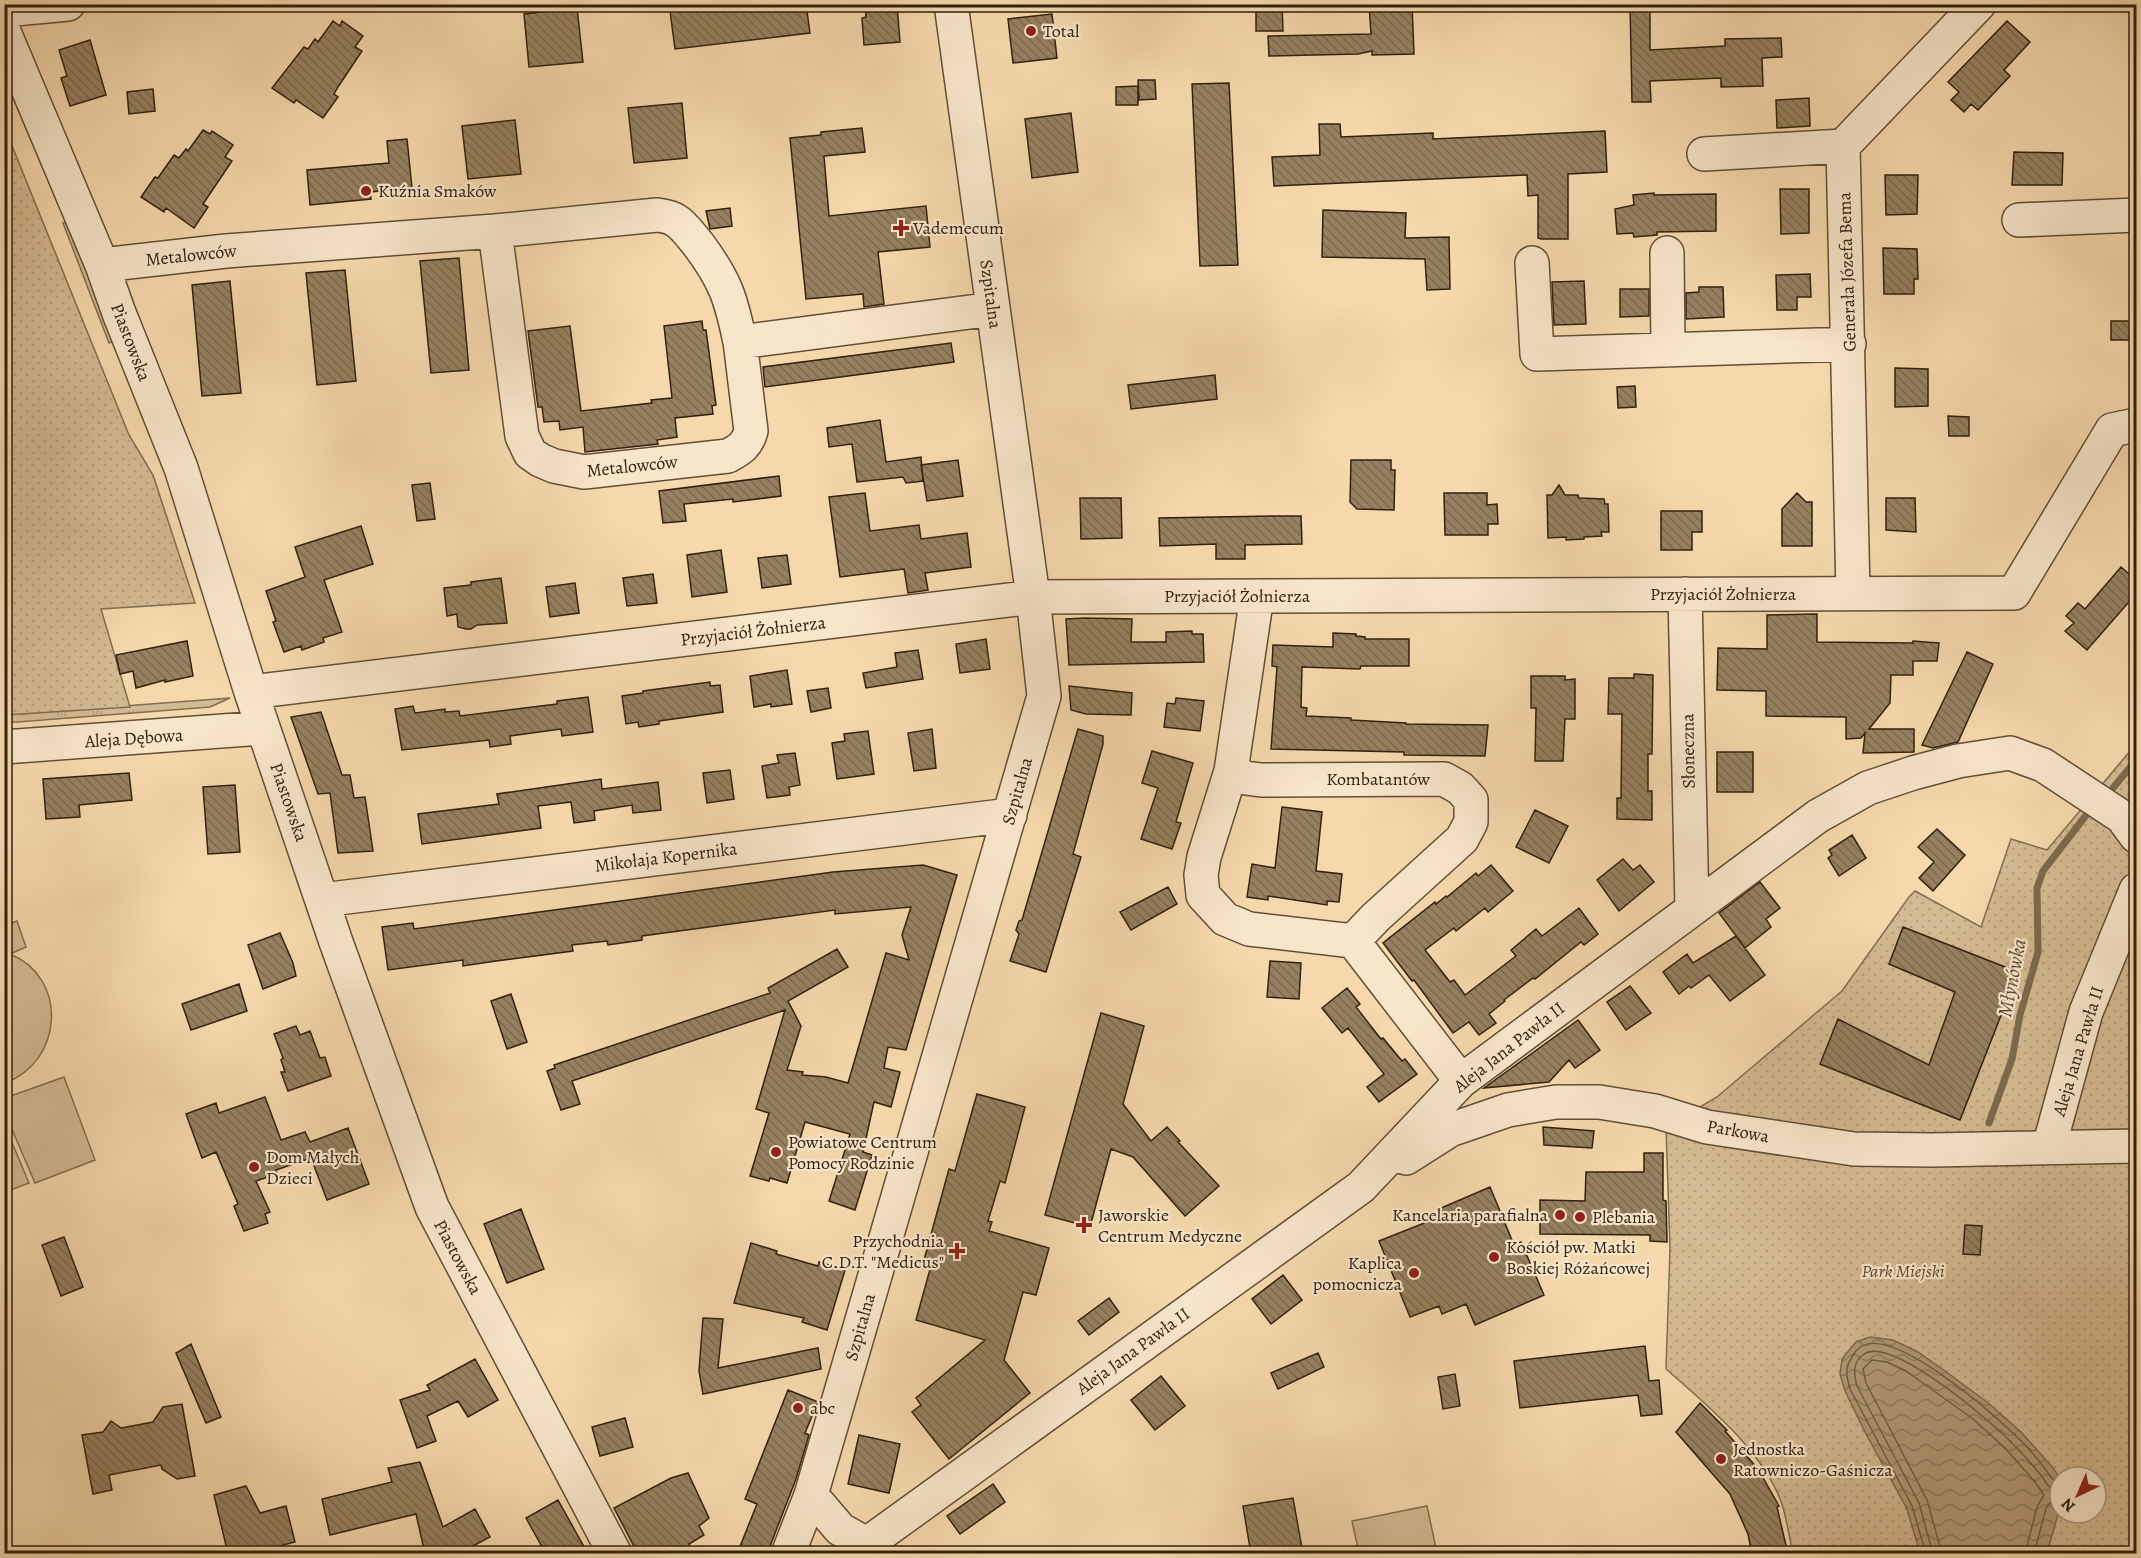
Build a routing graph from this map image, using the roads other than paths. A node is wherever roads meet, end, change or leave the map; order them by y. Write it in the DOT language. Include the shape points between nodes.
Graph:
graph roads {
  1 [pos="68,4"];
  2 [pos="951,4"];
  3 [pos="1979,4"];
  4 [pos="4,10"];
  5 [pos="4,32"];
  6 [pos="1843,146"];
  7 [pos="1704,154"];
  8 [pos="2136,215"];
  9 [pos="2019,220"];
  10 [pos="495,231"];
  11 [pos="1667,253"];
  12 [pos="1532,263"];
  13 [pos="102,264"];
  14 [pos="993,309"];
  15 [pos="740,341"];
  16 [pos="1849,344"];
  17 [pos="1668,350"];
  18 [pos="2136,425"];
  19 [pos="1853,593"];
  20 [pos="1684,594"];
  21 [pos="1257,596"];
  22 [pos="1033,597"];
  23 [pos="251,692"];
  24 [pos="263,728"];
  25 [pos="4,747"];
  26 [pos="1231,771"];
  27 [pos="1010,815"];
  28 [pos="2136,836"];
  29 [pos="2136,890"];
  30 [pos="322,900"];
  31 [pos="1692,909"];
  32 [pos="1353,941"];
  33 [pos="1461,1081"];
  34 [pos="2136,1146"];
  35 [pos="2049,1147"];
  36 [pos="1361,1187"];
  37 [pos="811,1495"];
  38 [pos="859,1549"];
  39 [pos="615,1554"];
  40 [pos="788,1554"];
  1 -- 4 [label="street"];
  2 -- 14 [label="street, Szpitalna"];
  3 -- 6 [label="street"];
  5 -- 13 [label="street, Piastowska"];
  6 -- 7 [label="street"];
  6 -- 16 [label="street, Generała Józefa Bema"];
  8 -- 9 [label="street"];
  10 -- 13 [label="street, Metalowców"];
  10 -- 15 [label="street, Metalowców" via="657,215 675,219 724,283"];
  10 -- 15 [label="street, Metalowców" via="522,436 530,453 540,460 584,472 728,456 739,450 747,444 752,431"];
  11 -- 17 [label="street"];
  12 -- 17 [label="street" via="1537,354"];
  13 -- 23 [label="street, Piastowska" via="181,468"];
  14 -- 15 [label="street"];
  14 -- 22 [label="street, Szpitalna"];
  16 -- 17 [label="street"];
  16 -- 19 [label="street, Generała Józefa Bema"];
  18 -- 19 [label="street, Przyjaciół Żołnierza" via="2112,430 2014,592"];
  19 -- 20 [label="street, Przyjaciół Żołnierza"];
  20 -- 21 [label="street, Przyjaciół Żołnierza"];
  20 -- 31 [label="street, Słoneczna"];
  21 -- 22 [label="street, Przyjaciół Żołnierza"];
  21 -- 26 [label="street"];
  22 -- 23 [label="street, Przyjaciół Żołnierza"];
  22 -- 27 [label="street, Szpitalna" via="1044,696"];
  23 -- 24 [label="street, Piastowska"];
  24 -- 25 [label="street, Aleja Dębowa"];
  24 -- 30 [label="street, Piastowska"];
  26 -- 32 [label="street" via="1204,857 1203,895 1226,919 1249,929"];
  26 -- 32 [label="street, Kombatantów" via="1261,780 1444,779 1471,800 1471,822 1462,839"];
  27 -- 30 [label="street, Mikołaja Kopernika"];
  27 -- 37 [label="street, Szpitalna"];
  28 -- 31 [label="street, Aleja Jana Pawła II" via="2122,817 2043,765 2010,753 1983,756 1868,788 1818,816"];
  29 -- 35 [label="street, Aleja Jana Pawła II" via="2086,1012"];
  30 -- 39 [label="street, Piastowska" via="432,1207"];
  31 -- 33 [label="street, Aleja Jana Pawła II"];
  32 -- 33 [label="street"];
  33 -- 36 [label="street, Aleja Jana Pawła II"];
  34 -- 35 [label="street, Parkowa"];
  35 -- 36 [label="street, Parkowa" via="1854,1149 1707,1127 1655,1111 1599,1102 1556,1102 1508,1110 1450,1130"];
  36 -- 38 [label="street, Aleja Jana Pawła II"];
  37 -- 38 [label="street, Aleja Jana Pawła II"];
  37 -- 40 [label="street, Szpitalna"];
}
